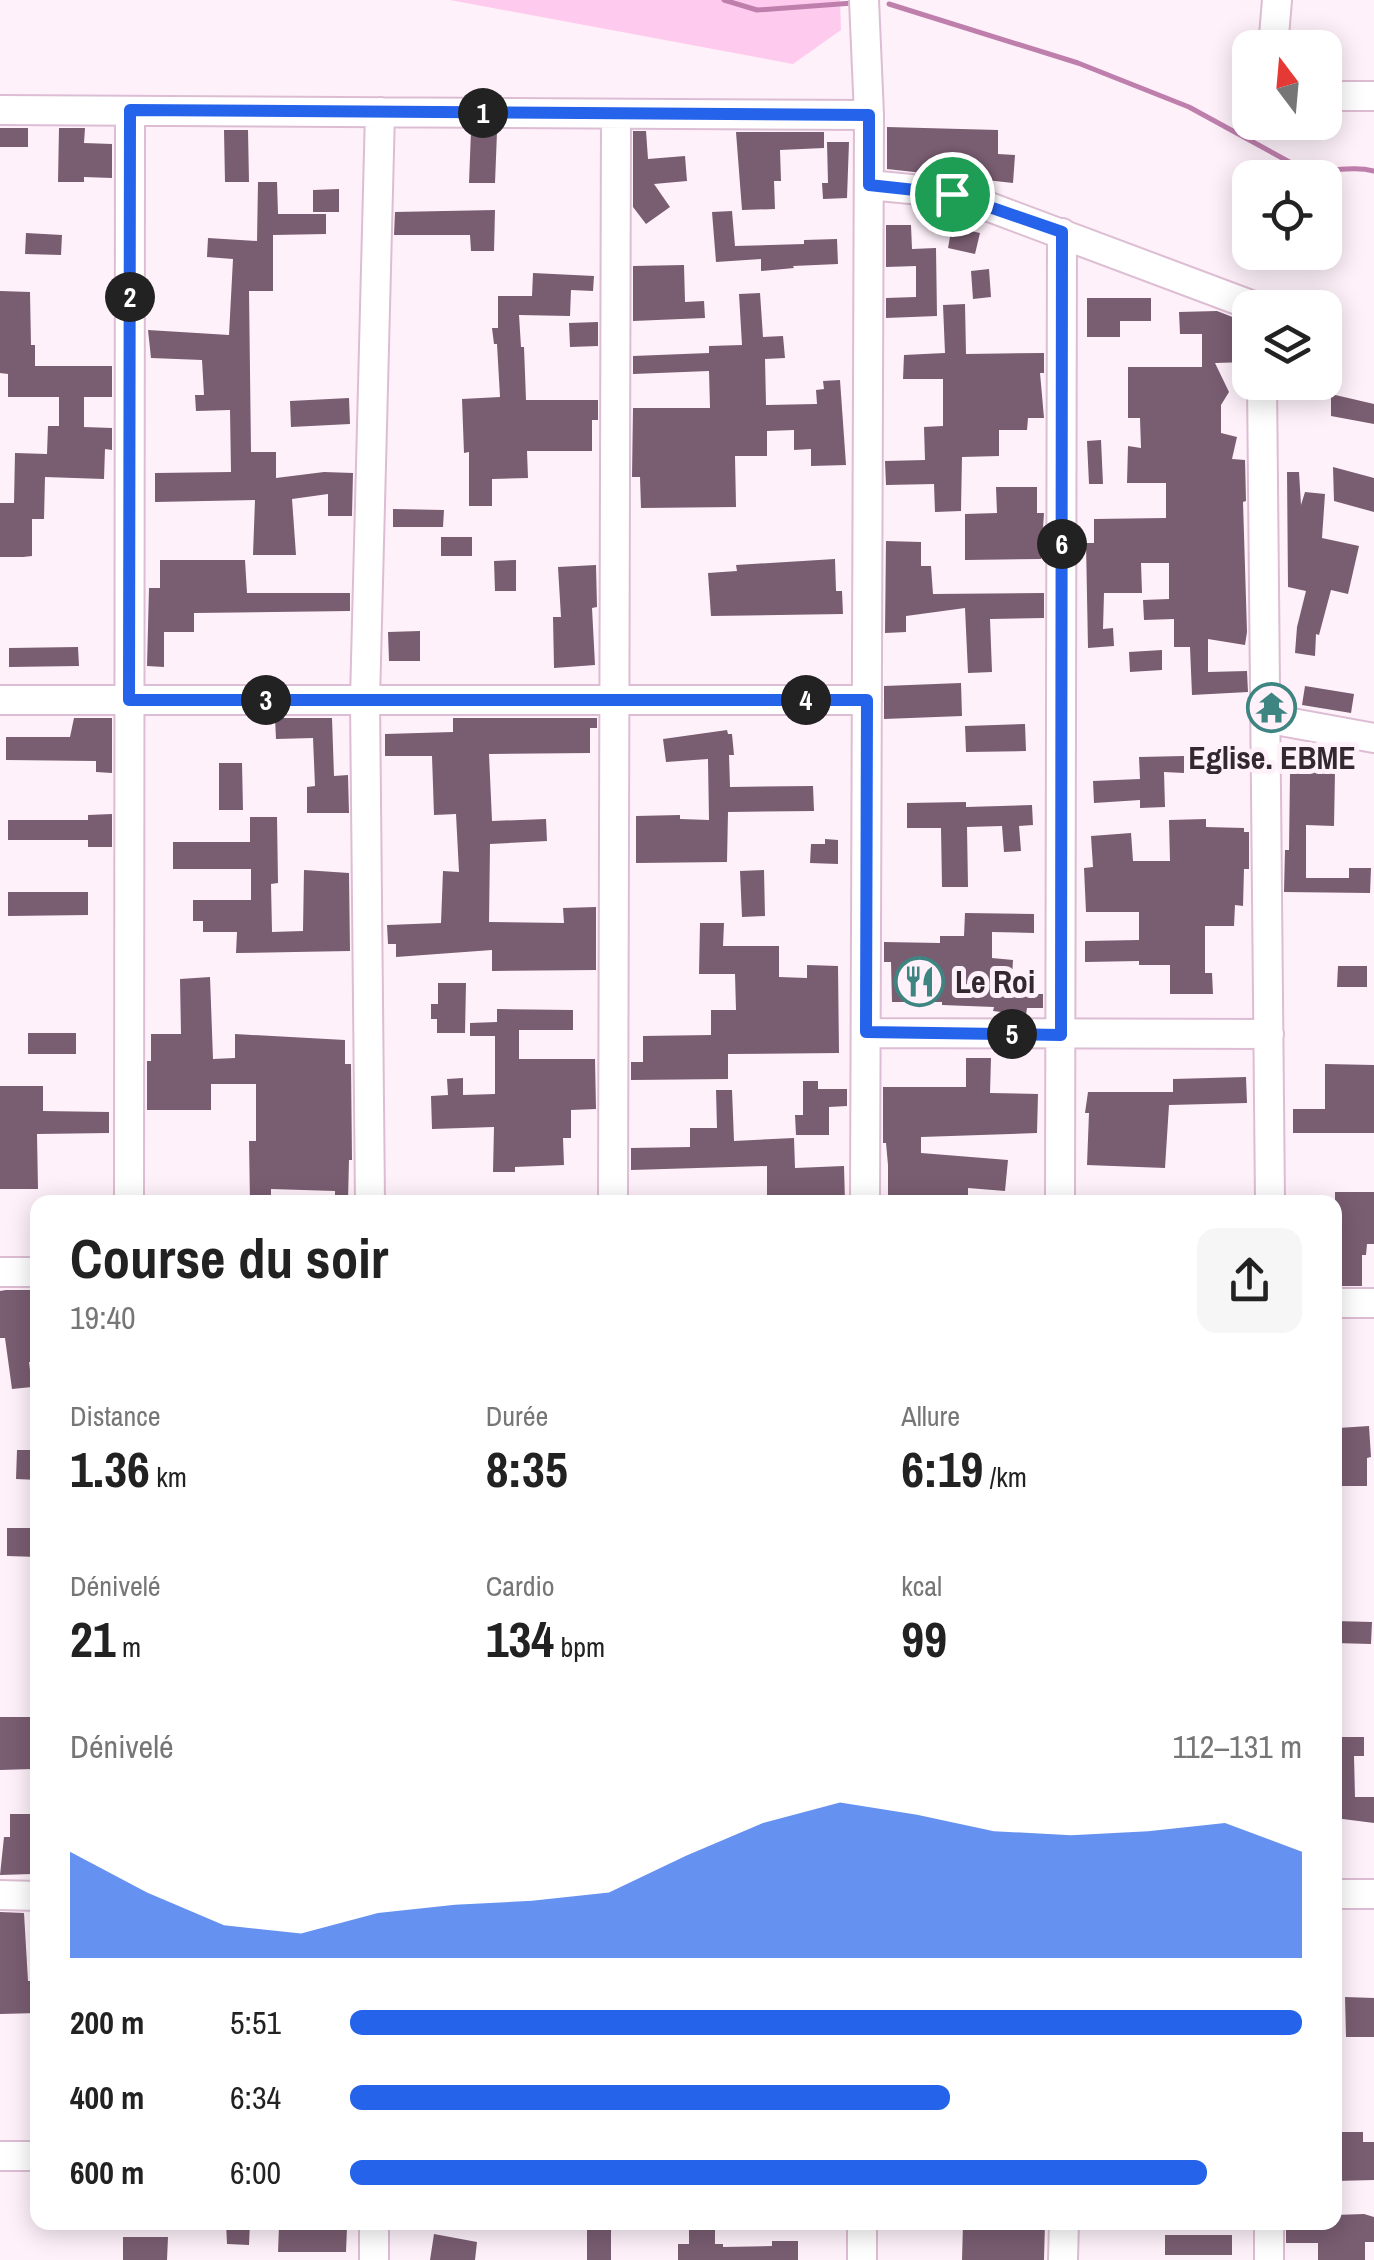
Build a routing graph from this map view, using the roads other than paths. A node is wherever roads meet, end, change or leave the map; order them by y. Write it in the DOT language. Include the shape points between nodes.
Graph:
graph roads {
  1 [pos="864,0"];
  2 [pos="1277,0"];
  3 [pos="1274,30"];
  4 [pos="1342,96"];
  5 [pos="1374,96"];
  6 [pos="0,110"];
  7 [pos="130,110"];
  8 [pos="380,112"];
  9 [pos="616,114"];
  10 [pos="869,115"];
  11 [pos="869,185"];
  12 [pos="1062,232"];
  13 [pos="1232,297"];
  14 [pos="1262,400"];
  15 [pos="0,700"];
  16 [pos="129,700"];
  17 [pos="365,700"];
  18 [pos="613,700"];
  19 [pos="867,700"];
  20 [pos="1265,718"];
  21 [pos="1374,738"];
  22 [pos="866,1032"];
  23 [pos="1269,1034"];
  24 [pos="1061,1035"];
  25 [pos="129,1195"];
  26 [pos="370,1195"];
  27 [pos="612,1195"];
  28 [pos="866,1195"];
  29 [pos="1060,1195"];
  30 [pos="1270,1195"];
  31 [pos="0,1272"];
  32 [pos="30,1272"];
  33 [pos="1342,1303"];
  34 [pos="1374,1303"];
  35 [pos="1342,1894"];
  36 [pos="1374,1894"];
  37 [pos="0,1896"];
  38 [pos="30,1896"];
  39 [pos="0,2156"];
  40 [pos="30,2156"];
  41 [pos="374,2230"];
  42 [pos="862,2230"];
  43 [pos="1064,2230"];
  44 [pos="1268,2230"];
  45 [pos="374,2260"];
  46 [pos="862,2260"];
  47 [pos="1063,2260"];
  48 [pos="1269,2260"];
  1 -- 10 [label="street"];
  2 -- 3 [label="street"];
  4 -- 5 [label="street"];
  6 -- 7 [label="street"];
  7 -- 8 [label="street"];
  7 -- 16 [label="street"];
  8 -- 9 [label="street"];
  8 -- 17 [label="street"];
  9 -- 10 [label="street"];
  9 -- 18 [label="street"];
  10 -- 11 [label="street"];
  11 -- 12 [label="street" via="952,194"];
  11 -- 19 [label="street"];
  12 -- 13 [label="street"];
  12 -- 24 [label="street"];
  14 -- 20 [label="street"];
  15 -- 16 [label="street"];
  16 -- 17 [label="street"];
  16 -- 25 [label="street"];
  17 -- 18 [label="street"];
  17 -- 26 [label="street"];
  18 -- 19 [label="street"];
  18 -- 27 [label="street"];
  19 -- 22 [label="street"];
  20 -- 21 [label="street"];
  20 -- 23 [label="street"];
  22 -- 24 [label="street"];
  22 -- 28 [label="street"];
  23 -- 24 [label="street"];
  23 -- 30 [label="street"];
  24 -- 29 [label="street"];
  31 -- 32 [label="street"];
  33 -- 34 [label="street"];
  35 -- 36 [label="street"];
  37 -- 38 [label="street"];
  39 -- 40 [label="street"];
  41 -- 45 [label="street"];
  42 -- 46 [label="street"];
  43 -- 47 [label="street"];
  44 -- 48 [label="street"];
}
